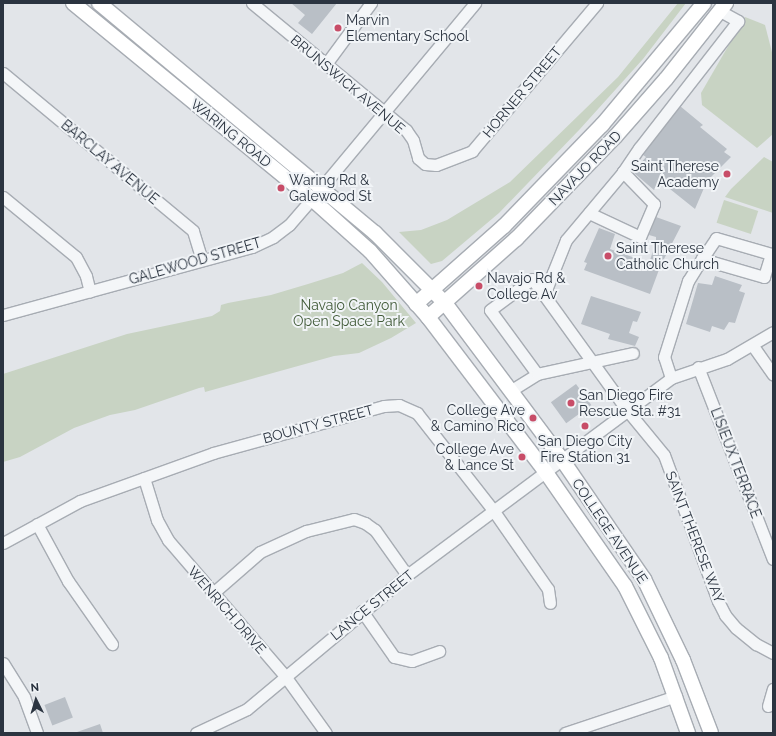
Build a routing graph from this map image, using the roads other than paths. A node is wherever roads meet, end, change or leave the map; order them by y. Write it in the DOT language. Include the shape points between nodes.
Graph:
graph roads {
  1 [pos="73,3"];
  2 [pos="99,3"];
  3 [pos="252,3"];
  4 [pos="371,3"];
  5 [pos="475,3"];
  6 [pos="596,3"];
  7 [pos="704,3"];
  8 [pos="719,6"];
  9 [pos="326,64"];
  10 [pos="3,73"];
  11 [pos="383,112"];
  12 [pos="436,165"];
  13 [pos="623,172"];
  14 [pos="321,188"];
  15 [pos="3,197"];
  16 [pos="312,199"];
  17 [pos="589,213"];
  18 [pos="702,259"];
  19 [pos="202,260"];
  20 [pos="434,289"];
  21 [pos="90,292"];
  22 [pos="544,295"];
  23 [pos="445,302"];
  24 [pos="416,304"];
  25 [pos="3,315"];
  26 [pos="428,317"];
  27 [pos="773,332"];
  28 [pos="753,346"];
  29 [pos="633,353"];
  30 [pos="592,362"];
  31 [pos="698,367"];
  32 [pos="537,374"];
  33 [pos="773,375"];
  34 [pos="671,378"];
  35 [pos="510,391"];
  36 [pos="627,410"];
  37 [pos="561,458"];
  38 [pos="546,471"];
  39 [pos="144,478"];
  40 [pos="493,510"];
  41 [pos="37,524"];
  42 [pos="3,542"];
  43 [pos="773,559"];
  44 [pos="407,575"];
  45 [pos="213,593"];
  46 [pos="550,603"];
  47 [pos="362,611"];
  48 [pos="112,644"];
  49 [pos="439,651"];
  50 [pos="773,653"];
  51 [pos="3,663"];
  52 [pos="285,676"];
  53 [pos="773,689"];
  54 [pos="676,696"];
  55 [pos="768,706"];
  56 [pos="568,732"];
  57 [pos="37,733"];
  58 [pos="196,733"];
  59 [pos="326,733"];
  60 [pos="688,733"];
  61 [pos="711,733"];
  1 -- 16 [label="main road, WARING ROAD"];
  2 -- 14 [label="main road, WARING ROAD"];
  3 -- 9 [label="street, BRUNSWICK AVENUE"];
  4 -- 9 [label="street"];
  5 -- 11 [label="street, GALEWOOD STREET"];
  6 -- 12 [label="street, HORNER STREET" via="472,151"];
  7 -- 20 [label="main road, NAVAJO ROAD" via="602,125 504,226"];
  8 -- 13 [label="street" via="738,21"];
  8 -- 23 [label="main road, NAVAJO ROAD" via="615,137 516,238"];
  9 -- 11 [label="street, BRUNSWICK AVENUE"];
  10 -- 19 [label="street, BARCLAY AVENUE" via="193,231"];
  11 -- 12 [label="street, BRUNSWICK AVENUE" via="406,130 413,140 418,158 425,164"];
  11 -- 14 [label="street, GALEWOOD STREET"];
  13 -- 17 [label="street"];
  13 -- 17 [label="street" via="654,204 640,237"];
  14 -- 16 [label="street, GALEWOOD STREET"];
  14 -- 20 [label="main road, WARING ROAD" via="375,233"];
  15 -- 21 [label="street" via="76,257 86,276"];
  16 -- 19 [label="street, GALEWOOD STREET" via="289,225 273,237 252,247"];
  16 -- 24 [label="main road, WARING ROAD" via="370,252"];
  17 -- 22 [label="street" via="566,240"];
  18 -- 18 [label="street" via="716,238 771,254 764,277"];
  18 -- 34 [label="street" via="688,281 664,357"];
  19 -- 21 [label="street, GALEWOOD STREET"];
  20 -- 23 [label="main road, COLLEGE AVENUE"];
  20 -- 24 [label="main road, NAVAJO ROAD"];
  21 -- 25 [label="street, GALEWOOD STREET"];
  22 -- 30 [label="street, SAINT THERESE WAY"];
  22 -- 32 [label="street, SAINT THERESE WAY" via="532,279 490,310"];
  23 -- 26 [label="main road, NAVAJO ROAD"];
  23 -- 35 [label="main road, COLLEGE AVENUE"];
  24 -- 26 [label="main road, COLLEGE AVENUE"];
  26 -- 38 [label="main road, COLLEGE AVENUE"];
  27 -- 28 [label="street, LANCE STREET"];
  28 -- 31 [label="street, LANCE STREET" via="727,360"];
  28 -- 33 [label="street"];
  29 -- 30 [label="street"];
  30 -- 32 [label="street"];
  30 -- 36 [label="street, SAINT THERESE WAY"];
  31 -- 34 [label="street, LANCE STREET"];
  31 -- 43 [label="street, LISIEUX TERRACE"];
  32 -- 35 [label="street"];
  34 -- 36 [label="street, LANCE STREET"];
  35 -- 37 [label="main road, COLLEGE AVENUE"];
  36 -- 37 [label="street, LANCE STREET"];
  36 -- 50 [label="street, SAINT THERESE WAY" via="664,455 725,615 756,644"];
  37 -- 38 [label="street, LANCE STREET"];
  37 -- 61 [label="main road, COLLEGE AVENUE" via="644,579 683,660"];
  38 -- 40 [label="street, LANCE STREET"];
  38 -- 54 [label="main road, COLLEGE AVENUE" via="624,586 661,658"];
  39 -- 40 [label="street, BOUNTY STREET" via="213,453 384,406 399,405 417,413"];
  39 -- 41 [label="street, BOUNTY STREET" via="80,501"];
  39 -- 45 [label="street, WENRICH DRIVE" via="157,520 168,540"];
  40 -- 44 [label="street, LANCE STREET"];
  40 -- 46 [label="street, BOUNTY STREET" via="548,589"];
  41 -- 42 [label="street, BOUNTY STREET"];
  41 -- 48 [label="street" via="68,581"];
  44 -- 45 [label="street" via="375,530 354,519 306,531 260,552"];
  44 -- 47 [label="street, LANCE STREET"];
  45 -- 52 [label="street, WENRICH DRIVE"];
  47 -- 49 [label="street" via="394,657 412,661"];
  47 -- 52 [label="street, LANCE STREET"];
  51 -- 57 [label="street" via="22,692"];
  52 -- 58 [label="street, LANCE STREET" via="247,709"];
  52 -- 59 [label="street, WENRICH DRIVE"];
  53 -- 55 [label="street"];
  54 -- 56 [label="street"];
  54 -- 60 [label="main road, COLLEGE AVENUE"];
}
